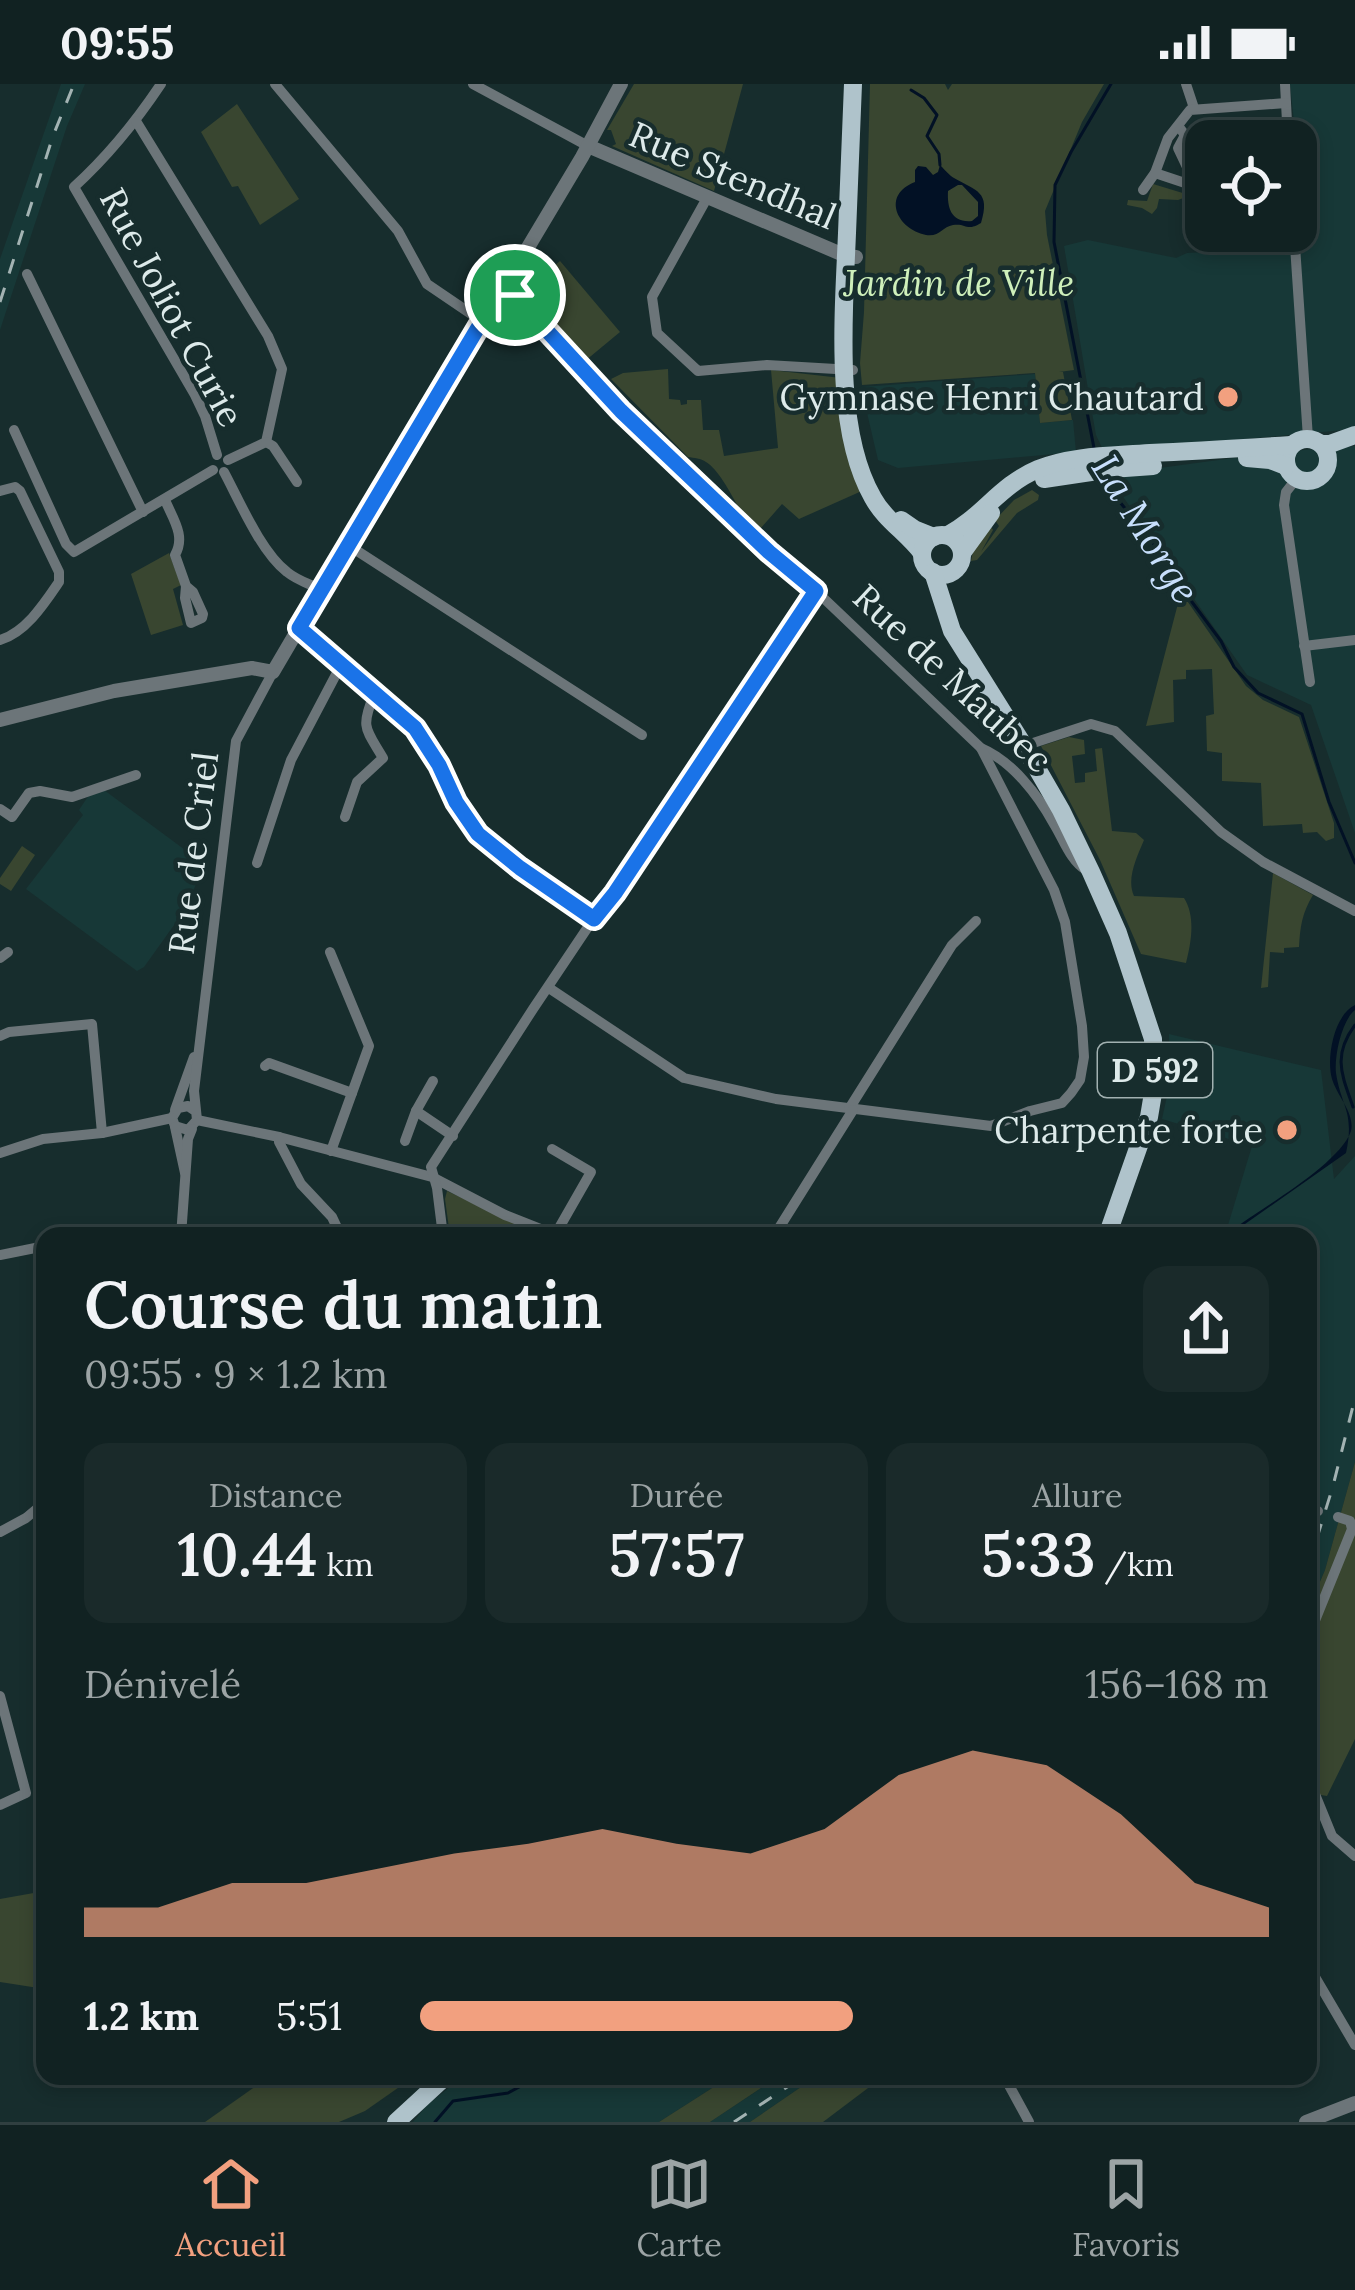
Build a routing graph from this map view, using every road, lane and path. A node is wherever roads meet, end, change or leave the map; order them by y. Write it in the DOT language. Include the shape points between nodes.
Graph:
graph roads {
  1 [pos="160,84"];
  2 [pos="275,84"];
  3 [pos="473,84"];
  4 [pos="621,84"];
  5 [pos="853,84"];
  6 [pos="862,84"];
  7 [pos="1186,84"];
  8 [pos="1285,84"];
  9 [pos="1286,103"];
  10 [pos="1194,108"];
  11 [pos="1287,120"];
  12 [pos="136,121"];
  13 [pos="1179,127"];
  14 [pos="1185,135"];
  15 [pos="1185,135"];
  16 [pos="588,146"];
  17 [pos="1185,163"];
  18 [pos="1155,173"];
  19 [pos="1185,183"];
  20 [pos="1143,190"];
  21 [pos="707,199"];
  22 [pos="1295,252"];
  23 [pos="851,256"];
  24 [pos="26,274"];
  25 [pos="504,284"];
  26 [pos="483,322"];
  27 [pos="848,370"];
  28 [pos="14,430"];
  29 [pos="1355,435"];
  30 [pos="266,442"];
  31 [pos="1307,443"];
  32 [pos="1355,446"];
  33 [pos="1099,463"];
  34 [pos="221,464"];
  35 [pos="1328,464"];
  36 [pos="1292,472"];
  37 [pos="297,482"];
  38 [pos="0,491"];
  39 [pos="165,500"];
  40 [pos="143,512"];
  41 [pos="934,542"];
  42 [pos="348,545"];
  43 [pos="958,562"];
  44 [pos="933,572"];
  45 [pos="186,586"];
  46 [pos="322,590"];
  47 [pos="816,591"];
  48 [pos="944,609"];
  49 [pos="299,628"];
  50 [pos="0,640"];
  51 [pos="1355,640"];
  52 [pos="1304,646"];
  53 [pos="341,665"];
  54 [pos="273,672"];
  55 [pos="1310,682"];
  56 [pos="374,695"];
  57 [pos="2,722"];
  58 [pos="642,735"];
  59 [pos="1024,746"];
  60 [pos="981,748"];
  61 [pos="136,775"];
  62 [pos="0,809"];
  63 [pos="345,818"];
  64 [pos="256,863"];
  65 [pos="1091,872"];
  66 [pos="1355,911"];
  67 [pos="594,919"];
  68 [pos="976,921"];
  69 [pos="330,952"];
  70 [pos="549,988"];
  71 [pos="4,1034"];
  72 [pos="199,1049"];
  73 [pos="265,1066"];
  74 [pos="433,1082"];
  75 [pos="352,1093"];
  76 [pos="851,1110"];
  77 [pos="416,1111"];
  78 [pos="174,1118"];
  79 [pos="195,1119"];
  80 [pos="102,1133"];
  81 [pos="453,1136"];
  82 [pos="279,1137"];
  83 [pos="405,1141"];
  84 [pos="552,1149"];
  85 [pos="331,1151"];
  86 [pos="0,1153"];
  87 [pos="186,1177"];
  88 [pos="432,1177"];
  89 [pos="183,1227"];
  90 [pos="337,1227"];
  91 [pos="441,1227"];
  92 [pos="536,1227"];
  93 [pos="560,1227"];
  94 [pos="780,1227"];
  95 [pos="1110,1227"];
  96 [pos="36,1248"];
  97 [pos="0,1255"];
  98 [pos="36,1509"];
  99 [pos="1338,1517"];
  100 [pos="0,1532"];
  101 [pos="1317,1616"];
  102 [pos="0,1696"];
  103 [pos="1317,1800"];
  104 [pos="0,1805"];
  105 [pos="1355,1856"];
  106 [pos="1317,1980"];
  107 [pos="1355,2045"];
  108 [pos="436,2085"];
  109 [pos="1009,2085"];
  110 [pos="1354,2099"];
  111 [pos="399,2118"];
  112 [pos="1028,2122"];
  113 [pos="1306,2122"];
  1 -- 12 [label="street"];
  2 -- 26 [label="street" via="398,231 427,284"];
  3 -- 16 [label="street"];
  4 -- 16 [label="street"];
  5 -- 23 [label="main road"];
  6 -- 23 [label="main road"];
  7 -- 10 [label="street"];
  8 -- 9 [label="street"];
  9 -- 10 [label="street"];
  9 -- 11 [label="street"];
  10 -- 13 [label="street"];
  12 -- 30 [label="street" via="282,369"];
  12 -- 34 [label="street, Rue Joliot Curie" via="74,187 194,395"];
  13 -- 15 [label="street"];
  13 -- 18 [label="street"];
  14 -- 17 [label="street" via="1178,148"];
  16 -- 21 [label="street, Rue Stendhal"];
  16 -- 25 [label="street"];
  18 -- 19 [label="street"];
  18 -- 20 [label="street"];
  21 -- 23 [label="street, Rue Stendhal"];
  21 -- 27 [label="street" via="652,298 658,333 698,371"];
  22 -- 31 [label="street"];
  23 -- 27 [label="main road"];
  24 -- 40 [label="street"];
  25 -- 26 [label="street"];
  25 -- 47 [label="street, Rue de Maubec" via="621,411"];
  26 -- 42 [label="street"];
  27 -- 41 [label="main road" via="877,487 891,513"];
  28 -- 40 [label="street, Rue Joliot Curie" via="70,550"];
  29 -- 31 [label="main road"];
  30 -- 34 [label="street"];
  30 -- 37 [label="street"];
  31 -- 33 [label="main road"];
  31 -- 35 [label="main road"];
  31 -- 36 [label="main road" via="1287,452"];
  32 -- 35 [label="main road"];
  33 -- 36 [label="main road" via="1253,458"];
  33 -- 41 [label="main road" via="1039,469"];
  33 -- 43 [label="main road" via="1002,502"];
  34 -- 39 [label="street, Rue Joliot Curie"];
  34 -- 46 [label="street, Rue Joliot Curie" via="282,569"];
  35 -- 36 [label="main road" via="1316,479"];
  36 -- 52 [label="street" via="1284,505"];
  38 -- 50 [label="street" via="20,491 59,582 24,626"];
  39 -- 40 [label="street, Rue Joliot Curie"];
  39 -- 45 [label="street" via="180,532 175,555"];
  41 -- 43 [label="main road" via="955,539"];
  41 -- 44 [label="main road" via="927,568"];
  42 -- 46 [label="street"];
  42 -- 58 [label="street"];
  43 -- 44 [label="main road" via="942,575"];
  43 -- 48 [label="main road"];
  44 -- 48 [label="main road, D 592"];
  46 -- 49 [label="street"];
  47 -- 60 [label="street, Rue de Maubec"];
  47 -- 67 [label="street"];
  48 -- 59 [label="main road, D 592"];
  49 -- 53 [label="street"];
  49 -- 54 [label="street"];
  51 -- 52 [label="street"];
  52 -- 55 [label="street"];
  53 -- 56 [label="street"];
  53 -- 64 [label="street" via="291,760"];
  54 -- 57 [label="street" via="233,670 114,691"];
  54 -- 72 [label="street, Rue de Criel" via="236,741"];
  56 -- 63 [label="street" via="365,726 383,758 357,782"];
  56 -- 67 [label="street" via="415,728 478,834"];
  59 -- 65 [label="main road, D 592"];
  59 -- 66 [label="street" via="1091,724 1114,730 1221,832"];
  60 -- 65 [label="street, Rue de Maubec" via="1034,793 1075,862"];
  60 -- 76 [label="street" via="1066,922 1082,1026 1080,1080 1062,1103 991,1126"];
  61 -- 62 [label="street" via="72,796 29,793 12,817"];
  65 -- 95 [label="main road, D 592" via="1165,1039 1157,1119"];
  67 -- 70 [label="street"];
  68 -- 76 [label="street" via="952,945"];
  69 -- 75 [label="street" via="369,1046"];
  70 -- 76 [label="street" via="693,1082"];
  70 -- 81 [label="street"];
  71 -- 80 [label="street" via="92,1024"];
  72 -- 78 [label="street, Rue de Criel"];
  72 -- 79 [label="street, Rue de Criel"];
  73 -- 75 [label="street"];
  74 -- 77 [label="street"];
  75 -- 85 [label="street"];
  76 -- 94 [label="street"];
  77 -- 81 [label="street"];
  77 -- 83 [label="street"];
  78 -- 79 [label="street" via="184,1106"];
  78 -- 79 [label="street" via="184,1131"];
  78 -- 80 [label="street"];
  78 -- 87 [label="street, Rue de Criel"];
  79 -- 82 [label="street"];
  79 -- 87 [label="street, Rue de Criel"];
  80 -- 86 [label="street" via="43,1138"];
  81 -- 88 [label="street"];
  82 -- 85 [label="street"];
  82 -- 90 [label="street" via="301,1184"];
  84 -- 93 [label="street" via="591,1172"];
  85 -- 88 [label="street"];
  87 -- 89 [label="street, Rue de Criel"];
  88 -- 91 [label="street"];
  88 -- 92 [label="street"];
  96 -- 97 [label="street"];
  98 -- 100 [label="street"];
  99 -- 101 [label="street" via="1352,1529"];
  102 -- 104 [label="street" via="26,1793"];
  103 -- 105 [label="street" via="1332,1836"];
  106 -- 107 [label="street"];
  108 -- 111 [label="main road"];
  109 -- 112 [label="street"];
  110 -- 113 [label="street"];
}
